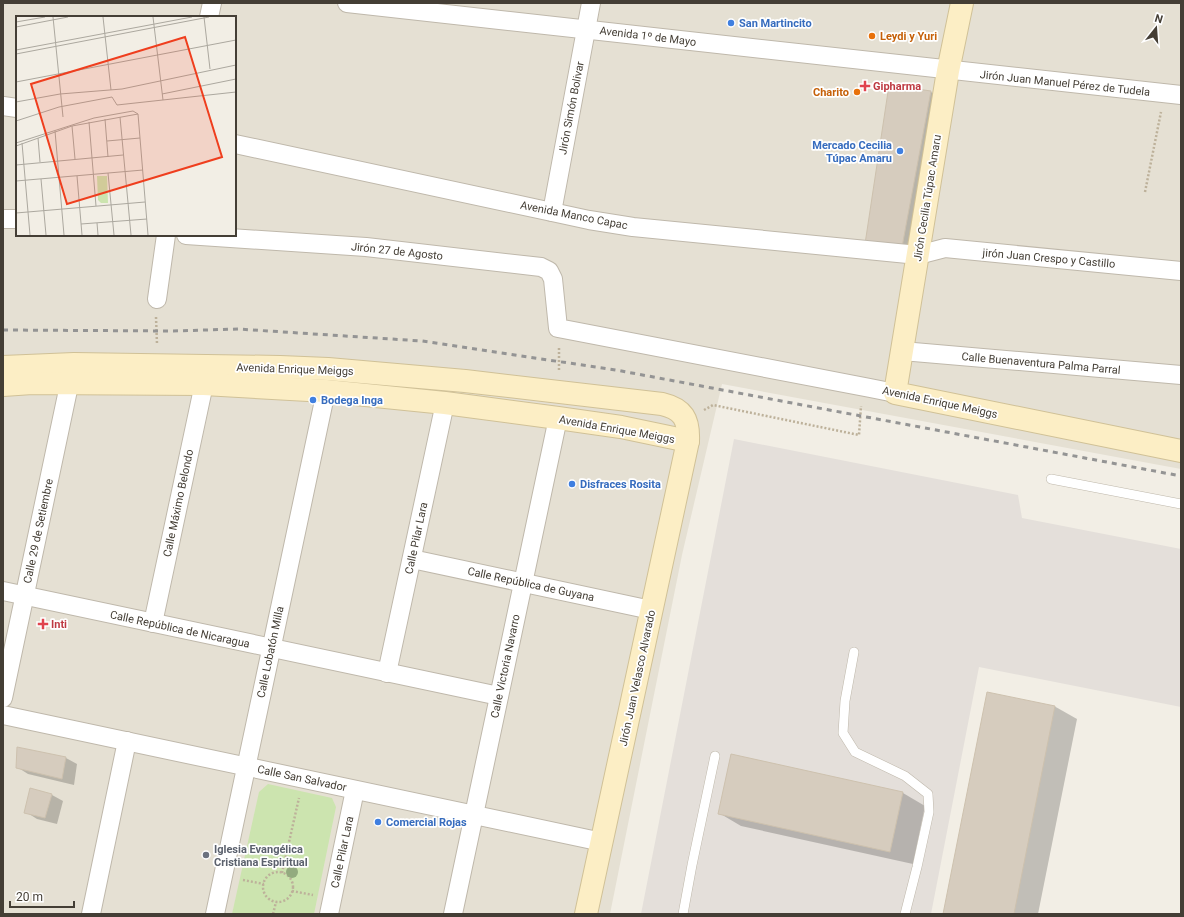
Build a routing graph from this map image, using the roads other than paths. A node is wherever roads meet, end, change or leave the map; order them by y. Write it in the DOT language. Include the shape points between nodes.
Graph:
graph roads {
  1 [pos="212,3"];
  2 [pos="347,3"];
  3 [pos="590,3"];
  4 [pos="962,3"];
  5 [pos="209,16"];
  6 [pos="586,29"];
  7 [pos="948,70"];
  8 [pos="1173,94"];
  9 [pos="3,106"];
  10 [pos="16,108"];
  11 [pos="236,144"];
  12 [pos="552,212"];
  13 [pos="3,219"];
  14 [pos="16,219"];
  15 [pos="166,236"];
  16 [pos="201,236"];
  17 [pos="918,255"];
  18 [pos="1181,271"];
  19 [pos="157,299"];
  20 [pos="558,328"];
  21 [pos="902,351"];
  22 [pos="3,367"];
  23 [pos="72,374"];
  24 [pos="1181,375"];
  25 [pos="204,384"];
  26 [pos="3,385"];
  27 [pos="326,391"];
  28 [pos="895,393"];
  29 [pos="445,403"];
  30 [pos="558,418"];
  31 [pos="688,441"];
  32 [pos="1181,451"];
  33 [pos="1051,479"];
  34 [pos="1181,504"];
  35 [pos="412,559"];
  36 [pos="523,582"];
  37 [pos="3,591"];
  38 [pos="25,595"];
  39 [pos="651,610"];
  40 [pos="153,623"];
  41 [pos="271,648"];
  42 [pos="854,652"];
  43 [pos="387,673"];
  44 [pos="499,696"];
  45 [pos="3,698"];
  46 [pos="3,714"];
  47 [pos="127,741"];
  48 [pos="715,756"];
  49 [pos="246,766"];
  50 [pos="355,790"];
  51 [pos="474,815"];
  52 [pos="602,842"];
  53 [pos="91,914"];
  54 [pos="215,914"];
  55 [pos="329,914"];
  56 [pos="453,914"];
  57 [pos="586,914"];
  58 [pos="683,914"];
  59 [pos="905,914"];
  1 -- 5 [label="street"];
  2 -- 6 [label="street, Avenida 1º de Mayo"];
  3 -- 6 [label="street, Jirón Simón Bolivar"];
  4 -- 7 [label="street, Jirón Cecilia Túpac Amaru"];
  6 -- 7 [label="street, Avenida 1º de Mayo"];
  6 -- 12 [label="street, Jirón Simón Bolivar"];
  7 -- 8 [label="street, Jirón Juan Manuel Pérez de Tudela"];
  7 -- 17 [label="street, Jirón Cecilia Túpac Amaru"];
  9 -- 10 [label="street"];
  11 -- 12 [label="street, Avenida Manco Capac"];
  12 -- 17 [label="street, Avenida Manco Capac" via="633,227"];
  13 -- 14 [label="street"];
  15 -- 19 [label="street"];
  16 -- 20 [label="street, Jirón 27 de Agosto" via="366,247 541,267 549,271 553,279"];
  17 -- 18 [label="street, jirón Juan Crespo y Castillo" via="945,248"];
  17 -- 21 [label="street, Jirón Cecilia Túpac Amaru"];
  20 -- 28 [label="street, Avenida Enrique Meiggs"];
  21 -- 24 [label="street, Calle Buenaventura Palma Parral"];
  21 -- 28 [label="street, Jirón Cecilia Túpac Amaru"];
  22 -- 23 [label="street, Avenida Enrique Meiggs"];
  23 -- 25 [label="street, Avenida Enrique Meiggs"];
  23 -- 26 [label="street, Avenida Enrique Meiggs" via="32,383"];
  23 -- 31 [label="street, Avenida Enrique Meiggs" via="156,365 328,369 557,391 672,406 686,420"];
  23 -- 38 [label="street, Calle 29 de Setiembre"];
  25 -- 27 [label="street, Avenida Enrique Meiggs"];
  25 -- 40 [label="street, Calle Máximo Belondo"];
  27 -- 29 [label="street, Avenida Enrique Meiggs"];
  27 -- 41 [label="street, Calle Lobatón Milla"];
  28 -- 32 [label="street, Avenida Enrique Meiggs"];
  29 -- 30 [label="street, Avenida Enrique Meiggs"];
  29 -- 35 [label="street, Calle Pilar Lara"];
  30 -- 31 [label="street, Avenida Enrique Meiggs" via="621,427"];
  30 -- 36 [label="street, Calle Victoria Navarro"];
  31 -- 39 [label="street, Jirón Juan Velasco Alvarado"];
  33 -- 34 [label="lane"];
  35 -- 36 [label="street, Calle República de Guyana"];
  35 -- 43 [label="street, Calle Pilar Lara"];
  36 -- 39 [label="street, Calle República de Guyana"];
  36 -- 44 [label="street, Calle Victoria Navarro"];
  37 -- 38 [label="street, Calle República de Nicaragua"];
  38 -- 40 [label="street, Calle República de Nicaragua"];
  38 -- 45 [label="street, Calle 29 de Setiembre"];
  39 -- 52 [label="street, Jirón Juan Velasco Alvarado"];
  40 -- 41 [label="street, Calle República de Nicaragua"];
  41 -- 43 [label="street, Calle República de Nicaragua"];
  41 -- 49 [label="street, Calle Lobatón Milla"];
  42 -- 59 [label="lane" via="845,701 843,733 855,752 905,776 928,794 929,812"];
  43 -- 44 [label="street, Calle República de Nicaragua"];
  44 -- 51 [label="street, Calle Victoria Navarro"];
  46 -- 47 [label="street, Calle San Salvador"];
  47 -- 49 [label="street, Calle San Salvador"];
  47 -- 53 [label="street"];
  48 -- 58 [label="lane"];
  49 -- 50 [label="street, Calle San Salvador"];
  49 -- 54 [label="street, Calle Lobatón Milla"];
  50 -- 51 [label="street, Calle San Salvador"];
  50 -- 55 [label="street, Calle Pilar Lara"];
  51 -- 52 [label="street, Calle San Salvador"];
  51 -- 56 [label="street, Calle Victoria Navarro"];
  52 -- 57 [label="street, Jirón Juan Velasco Alvarado"];
}
